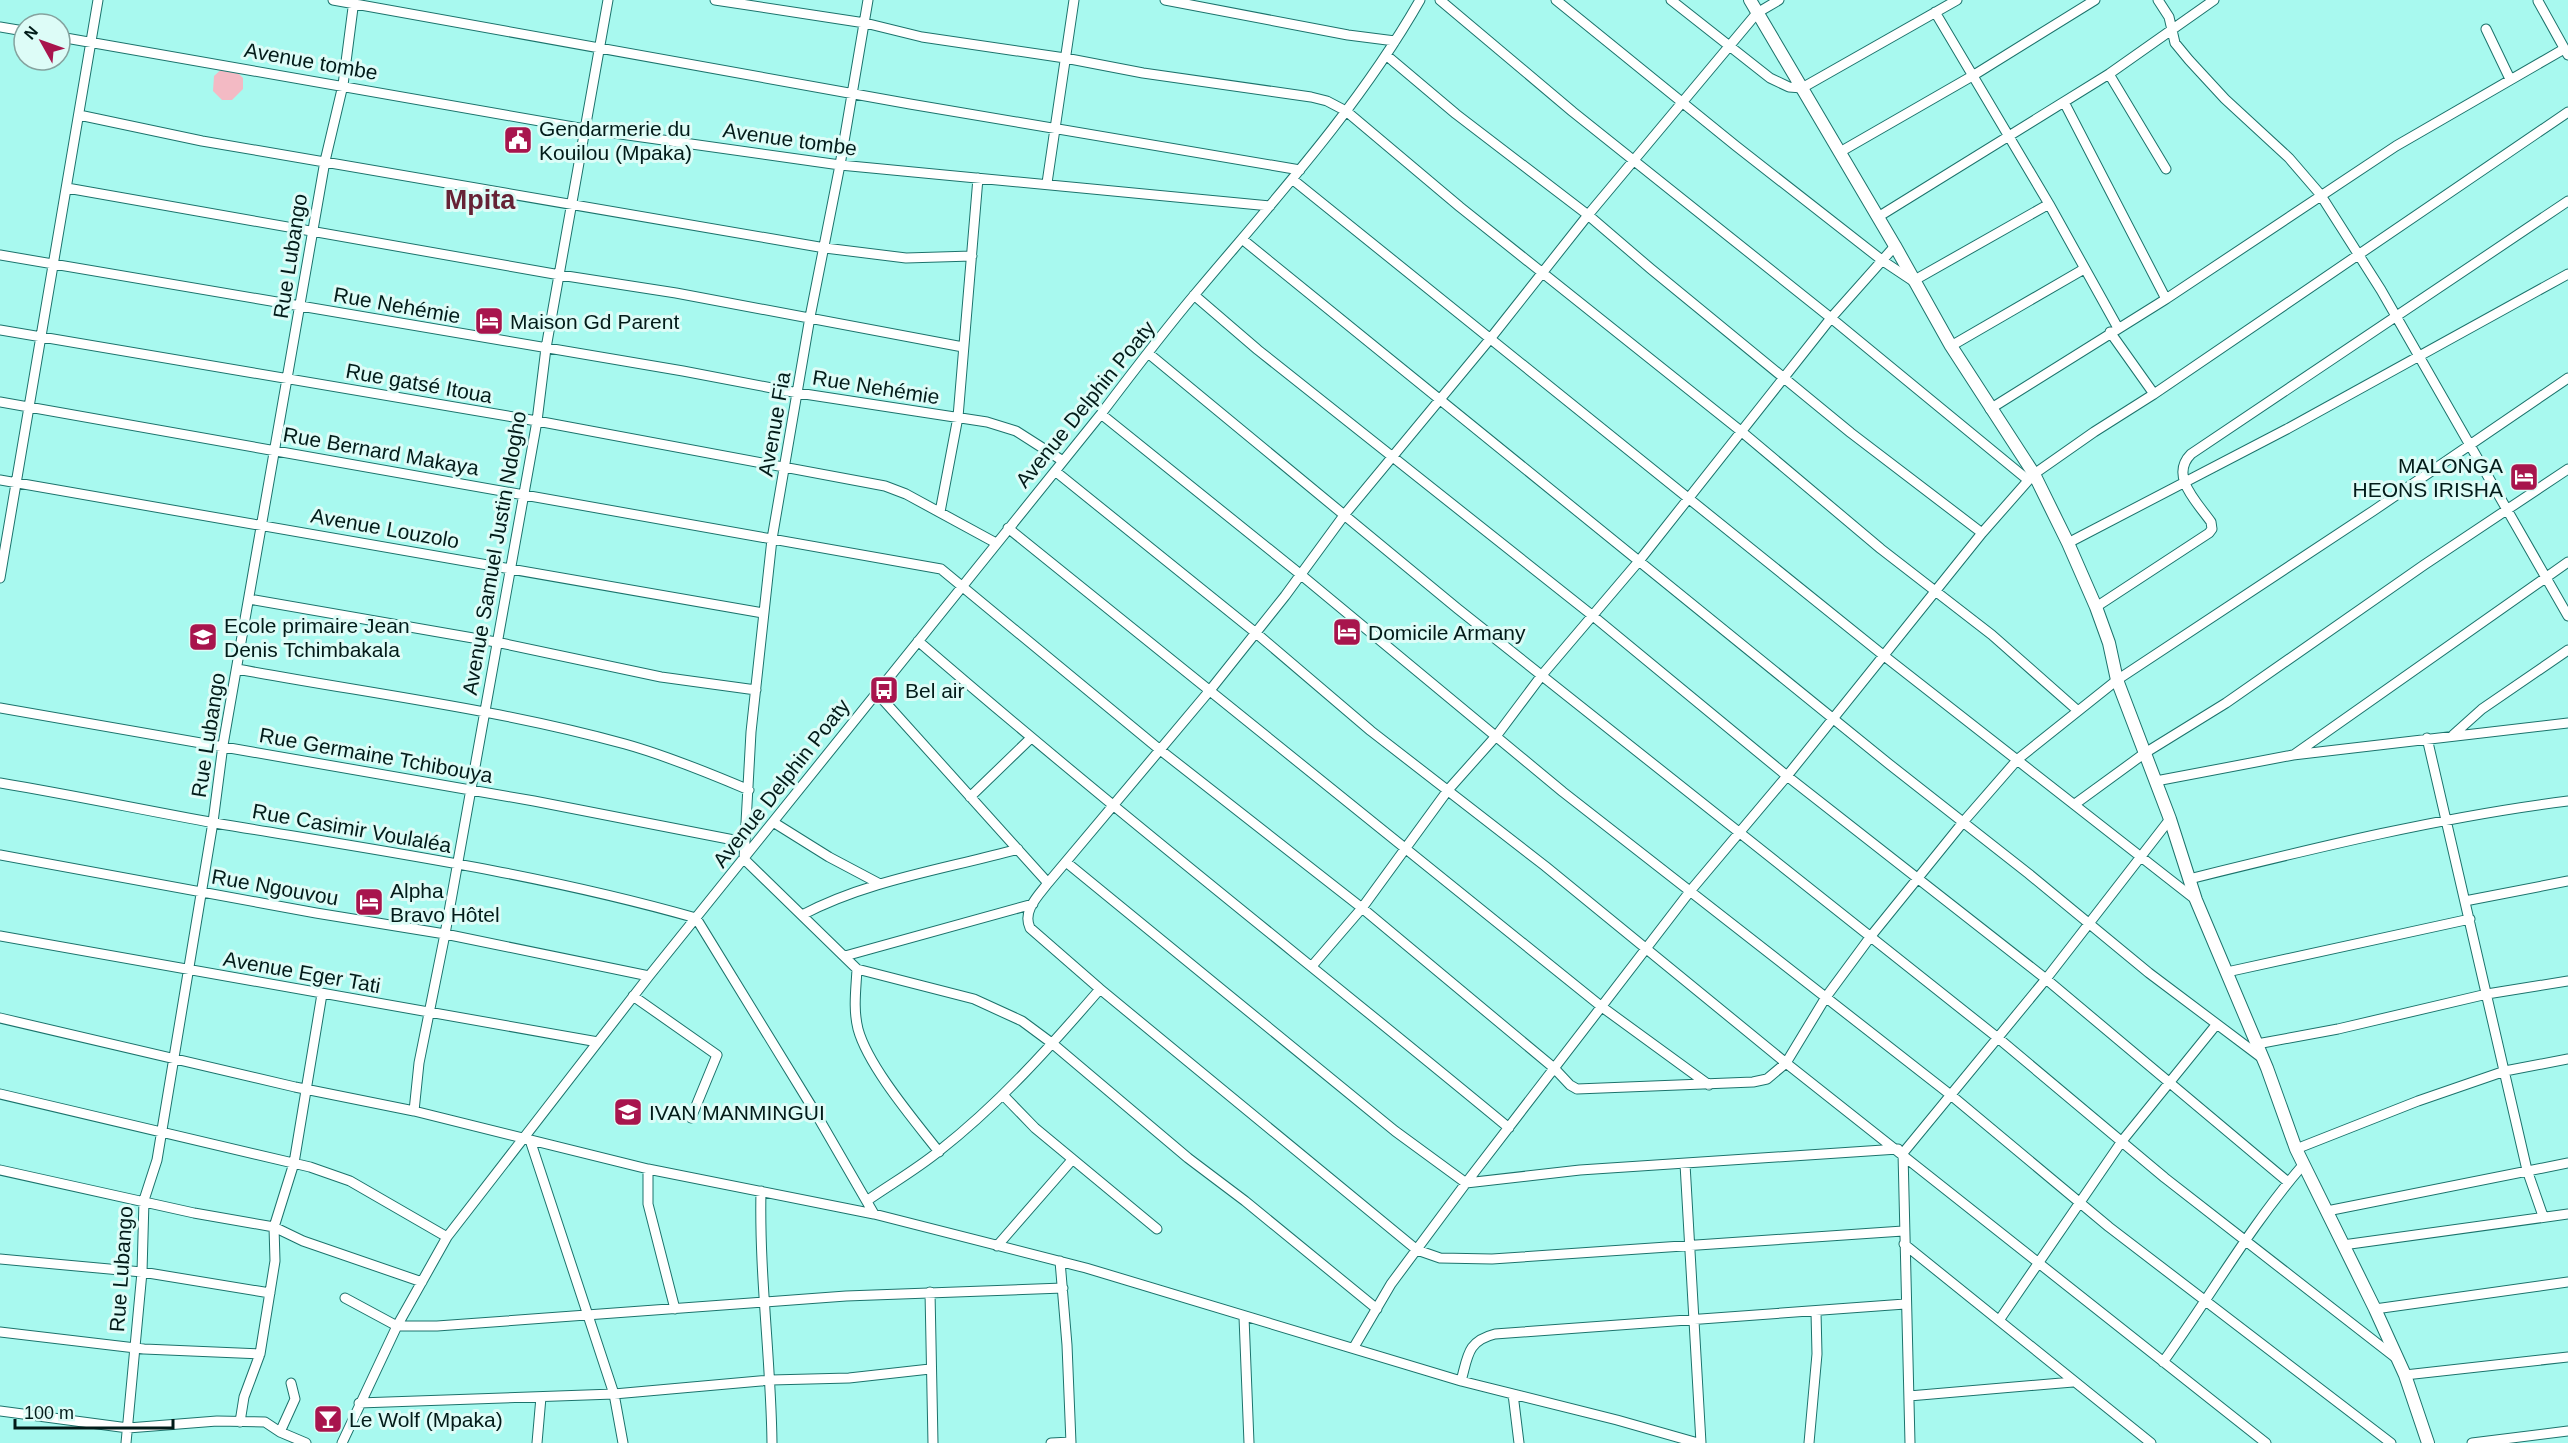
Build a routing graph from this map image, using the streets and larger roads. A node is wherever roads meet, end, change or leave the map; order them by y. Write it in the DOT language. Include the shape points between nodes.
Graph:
graph roads {
  1 [pos="98,0"];
  2 [pos="333,0"];
  3 [pos="608,0"];
  4 [pos="715,0"];
  5 [pos="868,0"];
  6 [pos="1074,0"];
  7 [pos="1165,0"];
  8 [pos="1419,0"];
  9 [pos="1440,0"];
  10 [pos="1556,0"];
  11 [pos="1671,0"];
  12 [pos="1750,0"];
  13 [pos="1779,0"];
  14 [pos="1957,0"];
  15 [pos="2095,0"];
  16 [pos="2158,0"];
  17 [pos="2214,0"];
  18 [pos="2538,1"];
  19 [pos="354,2"];
  20 [pos="1935,12"];
  21 [pos="1757,13"];
  22 [pos="865,23"];
  23 [pos="2173,28"];
  24 [pos="2486,29"];
  25 [pos="72,39"];
  26 [pos="1395,41"];
  27 [pos="91,42"];
  28 [pos="1729,45"];
  29 [pos="599,49"];
  30 [pos="2566,52"];
  31 [pos="1386,56"];
  32 [pos="1065,58"];
  33 [pos="1974,75"];
  34 [pos="2109,75"];
  35 [pos="2510,79"];
  36 [pos="343,85"];
  37 [pos="1802,88"];
  38 [pos="854,92"];
  39 [pos="1683,102"];
  40 [pos="2064,102"];
  41 [pos="1346,111"];
  42 [pos="2568,112"];
  43 [pos="79,116"];
  44 [pos="1054,127"];
  45 [pos="585,129"];
  46 [pos="2009,138"];
  47 [pos="1840,152"];
  48 [pos="325,160"];
  49 [pos="1635,161"];
  50 [pos="840,165"];
  51 [pos="2166,169"];
  52 [pos="1300,170"];
  53 [pos="978,178"];
  54 [pos="1292,179"];
  55 [pos="1047,183"];
  56 [pos="67,188"];
  57 [pos="2320,194"];
  58 [pos="2568,201"];
  59 [pos="572,204"];
  60 [pos="2049,204"];
  61 [pos="1270,206"];
  62 [pos="1588,214"];
  63 [pos="1878,217"];
  64 [pos="312,232"];
  65 [pos="1242,239"];
  66 [pos="1895,246"];
  67 [pos="825,248"];
  68 [pos="2357,254"];
  69 [pos="0,255"];
  70 [pos="972,256"];
  71 [pos="1883,261"];
  72 [pos="53,264"];
  73 [pos="2084,269"];
  74 [pos="1541,272"];
  75 [pos="2568,274"];
  76 [pos="560,275"];
  77 [pos="1913,280"];
  78 [pos="1194,295"];
  79 [pos="2166,299"];
  80 [pos="300,307"];
  81 [pos="810,317"];
  82 [pos="1831,318"];
  83 [pos="2396,318"];
  84 [pos="0,330"];
  85 [pos="2114,330"];
  86 [pos="40,337"];
  87 [pos="1490,339"];
  88 [pos="1951,346"];
  89 [pos="963,347"];
  90 [pos="546,348"];
  91 [pos="1148,353"];
  92 [pos="2419,357"];
  93 [pos="1785,377"];
  94 [pos="288,378"];
  95 [pos="2568,378"];
  96 [pos="798,393"];
  97 [pos="2154,394"];
  98 [pos="1440,400"];
  99 [pos="0,402"];
  100 [pos="28,407"];
  101 [pos="1990,408"];
  102 [pos="1101,414"];
  103 [pos="958,417"];
  104 [pos="537,421"];
  105 [pos="1742,432"];
  106 [pos="2470,445"];
  107 [pos="275,451"];
  108 [pos="1393,455"];
  109 [pos="1063,461"];
  110 [pos="784,468"];
  111 [pos="2568,469"];
  112 [pos="1055,471"];
  113 [pos="2031,477"];
  114 [pos="0,480"];
  115 [pos="16,483"];
  116 [pos="2184,484"];
  117 [pos="523,495"];
  118 [pos="1689,497"];
  119 [pos="2508,510"];
  120 [pos="940,512"];
  121 [pos="1345,514"];
  122 [pos="262,526"];
  123 [pos="1008,528"];
  124 [pos="1982,533"];
  125 [pos="772,539"];
  126 [pos="996,543"];
  127 [pos="2068,543"];
  128 [pos="2,557"];
  129 [pos="1639,561"];
  130 [pos="2568,561"];
  131 [pos="509,568"];
  132 [pos="1300,574"];
  133 [pos="2546,577"];
  134 [pos="0,578"];
  135 [pos="962,586"];
  136 [pos="1935,591"];
  137 [pos="249,599"];
  138 [pos="2096,607"];
  139 [pos="763,613"];
  140 [pos="1593,616"];
  141 [pos="2568,616"];
  142 [pos="1256,633"];
  143 [pos="496,642"];
  144 [pos="918,642"];
  145 [pos="2568,650"];
  146 [pos="1883,655"];
  147 [pos="237,669"];
  148 [pos="1542,675"];
  149 [pos="2117,680"];
  150 [pos="1211,689"];
  151 [pos="756,690"];
  152 [pos="876,692"];
  153 [pos="0,708"];
  154 [pos="2077,710"];
  155 [pos="484,712"];
  156 [pos="1833,718"];
  157 [pos="2568,723"];
  158 [pos="1497,735"];
  159 [pos="2453,735"];
  160 [pos="1031,738"];
  161 [pos="2427,738"];
  162 [pos="223,746"];
  163 [pos="1159,748"];
  164 [pos="2145,753"];
  165 [pos="2293,755"];
  166 [pos="2018,759"];
  167 [pos="1787,776"];
  168 [pos="2156,781"];
  169 [pos="0,783"];
  170 [pos="470,790"];
  171 [pos="749,790"];
  172 [pos="1448,790"];
  173 [pos="970,796"];
  174 [pos="2568,801"];
  175 [pos="1113,804"];
  176 [pos="2075,804"];
  177 [pos="2170,819"];
  178 [pos="2447,820"];
  179 [pos="1964,821"];
  180 [pos="213,822"];
  181 [pos="773,822"];
  182 [pos="1739,831"];
  183 [pos="744,842"];
  184 [pos="1406,848"];
  185 [pos="1018,849"];
  186 [pos="0,855"];
  187 [pos="2141,858"];
  188 [pos="744,859"];
  189 [pos="1066,862"];
  190 [pos="457,864"];
  191 [pos="1918,879"];
  192 [pos="2189,879"];
  193 [pos="2568,881"];
  194 [pos="1048,883"];
  195 [pos="880,884"];
  196 [pos="1691,890"];
  197 [pos="201,892"];
  198 [pos="2196,900"];
  199 [pos="2465,901"];
  200 [pos="1033,904"];
  201 [pos="1362,908"];
  202 [pos="802,915"];
  203 [pos="696,918"];
  204 [pos="2470,918"];
  205 [pos="2089,924"];
  206 [pos="445,934"];
  207 [pos="0,936"];
  208 [pos="1871,936"];
  209 [pos="1647,948"];
  210 [pos="845,956"];
  211 [pos="1312,966"];
  212 [pos="856,969"];
  213 [pos="189,970"];
  214 [pos="2227,972"];
  215 [pos="650,976"];
  216 [pos="2046,979"];
  217 [pos="2568,981"];
  218 [pos="1100,989"];
  219 [pos="322,994"];
  220 [pos="2487,994"];
  221 [pos="633,996"];
  222 [pos="1826,997"];
  223 [pos="1602,1007"];
  224 [pos="428,1013"];
  225 [pos="0,1018"];
  226 [pos="2216,1025"];
  227 [pos="1998,1038"];
  228 [pos="598,1042"];
  229 [pos="1053,1044"];
  230 [pos="2256,1044"];
  231 [pos="174,1058"];
  232 [pos="2262,1058"];
  233 [pos="2568,1059"];
  234 [pos="1786,1063"];
  235 [pos="1554,1068"];
  236 [pos="2505,1071"];
  237 [pos="2170,1080"];
  238 [pos="1709,1085"];
  239 [pos="306,1089"];
  240 [pos="0,1094"];
  241 [pos="1003,1095"];
  242 [pos="1952,1096"];
  243 [pos="414,1111"];
  244 [pos="691,1118"];
  245 [pos="1509,1128"];
  246 [pos="160,1132"];
  247 [pos="527,1138"];
  248 [pos="2122,1141"];
  249 [pos="2296,1149"];
  250 [pos="1900,1151"];
  251 [pos="939,1152"];
  252 [pos="1072,1160"];
  253 [pos="294,1162"];
  254 [pos="2568,1163"];
  255 [pos="1685,1164"];
  256 [pos="2303,1165"];
  257 [pos="648,1169"];
  258 [pos="0,1170"];
  259 [pos="2528,1170"];
  260 [pos="2288,1182"];
  261 [pos="1466,1183"];
  262 [pos="760,1191"];
  263 [pos="144,1200"];
  264 [pos="868,1200"];
  265 [pos="2080,1201"];
  266 [pos="2327,1211"];
  267 [pos="874,1214"];
  268 [pos="2568,1214"];
  269 [pos="2543,1216"];
  270 [pos="274,1227"];
  271 [pos="1157,1229"];
  272 [pos="1903,1231"];
  273 [pos="447,1237"];
  274 [pos="2246,1239"];
  275 [pos="1904,1244"];
  276 [pos="1688,1245"];
  277 [pos="2343,1245"];
  278 [pos="997,1246"];
  279 [pos="1417,1250"];
  280 [pos="0,1259"];
  281 [pos="1060,1261"];
  282 [pos="2039,1263"];
  283 [pos="142,1272"];
  284 [pos="422,1282"];
  285 [pos="2568,1282"];
  286 [pos="1063,1288"];
  287 [pos="930,1292"];
  288 [pos="270,1293"];
  289 [pos="345,1298"];
  290 [pos="2206,1301"];
  291 [pos="764,1302"];
  292 [pos="1905,1304"];
  293 [pos="675,1309"];
  294 [pos="1377,1309"];
  295 [pos="2375,1309"];
  296 [pos="1816,1312"];
  297 [pos="589,1314"];
  298 [pos="1244,1317"];
  299 [pos="2000,1319"];
  300 [pos="1695,1320"];
  301 [pos="397,1326"];
  302 [pos="0,1332"];
  303 [pos="134,1346"];
  304 [pos="1354,1347"];
  305 [pos="260,1354"];
  306 [pos="2397,1358"];
  307 [pos="2568,1358"];
  308 [pos="2163,1362"];
  309 [pos="930,1369"];
  310 [pos="2405,1375"];
  311 [pos="771,1380"];
  312 [pos="1461,1381"];
  313 [pos="2073,1382"];
  314 [pos="291,1383"];
  315 [pos="614,1394"];
  316 [pos="1513,1394"];
  317 [pos="1908,1396"];
  318 [pos="541,1397"];
  319 [pos="359,1403"];
  320 [pos="0,1411"];
  321 [pos="240,1422"];
  322 [pos="128,1428"];
  323 [pos="2568,1431"];
  324 [pos="279,1432"];
  325 [pos="126,1443"];
  326 [pos="306,1443"];
  327 [pos="342,1443"];
  328 [pos="537,1443"];
  329 [pos="623,1443"];
  330 [pos="772,1443"];
  331 [pos="933,1443"];
  332 [pos="1051,1443"];
  333 [pos="1071,1443"];
  334 [pos="1249,1443"];
  335 [pos="1519,1443"];
  336 [pos="1699,1443"];
  337 [pos="1809,1443"];
  338 [pos="1910,1443"];
  339 [pos="2151,1443"];
  340 [pos="2266,1443"];
  341 [pos="2391,1443"];
  342 [pos="2428,1443"];
  343 [pos="2472,1443"];
  1 -- 27 [label="street"];
  2 -- 19 [label="street"];
  3 -- 29 [label="street, Avenue Samuel Justin Ndogho"];
  4 -- 22 [label="street"];
  5 -- 22 [label="street, Avenue Fia"];
  6 -- 32 [label="street"];
  7 -- 26 [label="street"];
  8 -- 26 [label="street, Avenue Delphin Poaty"];
  9 -- 49 [label="street"];
  10 -- 39 [label="street"];
  11 -- 28 [label="street"];
  12 -- 21 [label="street"];
  13 -- 21 [label="street"];
  14 -- 20 [label="street"];
  15 -- 33 [label="street"];
  16 -- 23 [label="street"];
  17 -- 23 [label="street"];
  18 -- 30 [label="street"];
  19 -- 29 [label="street"];
  19 -- 36 [label="street, Rue Lubango"];
  20 -- 33 [label="street"];
  20 -- 37 [label="street"];
  21 -- 28 [label="street"];
  21 -- 37 [label="street"];
  22 -- 32 [label="street" via="922,37"];
  22 -- 38 [label="street, Avenue Fia"];
  23 -- 34 [label="street"];
  23 -- 57 [label="street" via="2175,43 2189,60"];
  24 -- 35 [label="street"];
  25 -- 27 [label="street, Avenue tombe"];
  26 -- 31 [label="street, Avenue Delphin Poaty"];
  27 -- 36 [label="street, Avenue tombe"];
  27 -- 43 [label="street"];
  28 -- 37 [label="street" via="1778,83"];
  28 -- 39 [label="street"];
  29 -- 38 [label="street"];
  29 -- 45 [label="street, Avenue Samuel Justin Ndogho"];
  30 -- 35 [label="street"];
  31 -- 41 [label="street, Avenue Delphin Poaty"];
  31 -- 62 [label="street"];
  32 -- 41 [label="street" via="1227,87 1311,97"];
  32 -- 44 [label="street"];
  33 -- 46 [label="street"];
  33 -- 47 [label="street"];
  34 -- 40 [label="street"];
  34 -- 51 [label="street"];
  35 -- 57 [label="street"];
  36 -- 45 [label="street, Avenue tombe"];
  36 -- 48 [label="street, Rue Lubango"];
  37 -- 47 [label="street"];
  38 -- 44 [label="street"];
  38 -- 50 [label="street, Avenue Fia"];
  39 -- 49 [label="street"];
  39 -- 71 [label="street"];
  40 -- 46 [label="street"];
  40 -- 79 [label="street"];
  41 -- 52 [label="street, Avenue Delphin Poaty"];
  41 -- 74 [label="street"];
  42 -- 68 [label="street"];
  43 -- 48 [label="street"];
  43 -- 56 [label="street"];
  44 -- 52 [label="street"];
  44 -- 55 [label="street"];
  45 -- 50 [label="street, Avenue tombe"];
  45 -- 59 [label="street, Avenue Samuel Justin Ndogho"];
  46 -- 60 [label="street"];
  46 -- 63 [label="street"];
  47 -- 63 [label="street"];
  48 -- 59 [label="street"];
  48 -- 64 [label="street, Rue Lubango"];
  49 -- 62 [label="street"];
  49 -- 82 [label="street"];
  50 -- 53 [label="street, Avenue tombe"];
  50 -- 67 [label="street, Avenue Fia"];
  52 -- 54 [label="street, Avenue Delphin Poaty"];
  53 -- 55 [label="street, Avenue tombe"];
  53 -- 70 [label="street"];
  54 -- 61 [label="street, Avenue Delphin Poaty"];
  54 -- 87 [label="street"];
  55 -- 61 [label="street, Avenue tombe"];
  56 -- 64 [label="street"];
  56 -- 72 [label="street"];
  57 -- 68 [label="street"];
  57 -- 79 [label="street"];
  58 -- 83 [label="street"];
  59 -- 67 [label="street"];
  59 -- 76 [label="street, Avenue Samuel Justin Ndogho"];
  60 -- 73 [label="street"];
  60 -- 77 [label="street"];
  61 -- 65 [label="street, Avenue Delphin Poaty"];
  62 -- 74 [label="street"];
  62 -- 93 [label="street"];
  63 -- 66 [label="street"];
  64 -- 76 [label="street"];
  64 -- 80 [label="street, Rue Lubango"];
  65 -- 78 [label="street, Avenue Delphin Poaty"];
  65 -- 98 [label="street"];
  66 -- 71 [label="street"];
  66 -- 77 [label="street"];
  67 -- 70 [label="street" via="906,258"];
  67 -- 81 [label="street, Avenue Fia"];
  68 -- 83 [label="street"];
  68 -- 97 [label="street"];
  69 -- 72 [label="street, Rue Nehémie"];
  70 -- 89 [label="street"];
  71 -- 77 [label="street"];
  71 -- 82 [label="street"];
  72 -- 80 [label="street, Rue Nehémie"];
  72 -- 86 [label="street"];
  73 -- 85 [label="street"];
  73 -- 88 [label="street"];
  74 -- 87 [label="street"];
  74 -- 105 [label="street"];
  75 -- 92 [label="street"];
  76 -- 81 [label="street"];
  76 -- 90 [label="street, Avenue Samuel Justin Ndogho"];
  77 -- 88 [label="street"];
  78 -- 91 [label="street, Avenue Delphin Poaty"];
  78 -- 108 [label="street"];
  79 -- 85 [label="street"];
  80 -- 90 [label="street, Rue Nehémie"];
  80 -- 94 [label="street, Rue Lubango"];
  81 -- 89 [label="street"];
  81 -- 96 [label="street, Avenue Fia"];
  82 -- 93 [label="street"];
  82 -- 113 [label="street"];
  83 -- 92 [label="street"];
  83 -- 116 [label="street" via="2191,454 2181,468"];
  84 -- 86 [label="street, Rue gatsé Itoua"];
  85 -- 97 [label="street"];
  85 -- 101 [label="street"];
  86 -- 94 [label="street, Rue gatsé Itoua"];
  86 -- 100 [label="street"];
  87 -- 98 [label="street"];
  87 -- 118 [label="street"];
  88 -- 101 [label="street"];
  89 -- 103 [label="street"];
  90 -- 96 [label="street, Rue Nehémie"];
  90 -- 104 [label="street, Avenue Samuel Justin Ndogho"];
  91 -- 102 [label="street, Avenue Delphin Poaty"];
  91 -- 121 [label="street"];
  92 -- 106 [label="street"];
  92 -- 116 [label="street"];
  93 -- 105 [label="street"];
  93 -- 124 [label="street"];
  94 -- 104 [label="street, Rue gatsé Itoua"];
  94 -- 107 [label="street, Rue Lubango"];
  95 -- 106 [label="street"];
  96 -- 103 [label="street, Rue Nehémie"];
  96 -- 110 [label="street, Avenue Fia"];
  97 -- 113 [label="street"];
  98 -- 108 [label="street"];
  98 -- 129 [label="street"];
  99 -- 100 [label="street, Rue Bernard Makaya"];
  100 -- 107 [label="street, Rue Bernard Makaya"];
  100 -- 115 [label="street"];
  101 -- 113 [label="street"];
  102 -- 109 [label="street, Avenue Delphin Poaty"];
  102 -- 132 [label="street"];
  103 -- 109 [label="street, Rue Nehémie" via="1016,431"];
  103 -- 120 [label="street"];
  104 -- 110 [label="street, Rue gatsé Itoua"];
  104 -- 117 [label="street, Avenue Samuel Justin Ndogho"];
  105 -- 118 [label="street"];
  105 -- 136 [label="street"];
  106 -- 119 [label="street"];
  106 -- 149 [label="street"];
  107 -- 117 [label="street, Rue Bernard Makaya"];
  107 -- 122 [label="street, Rue Lubango"];
  108 -- 121 [label="street"];
  108 -- 140 [label="street"];
  109 -- 112 [label="street, Avenue Delphin Poaty"];
  110 -- 120 [label="street, Rue gatsé Itoua" via="885,486"];
  110 -- 125 [label="street, Avenue Fia"];
  111 -- 119 [label="street"];
  112 -- 123 [label="street, Avenue Delphin Poaty"];
  112 -- 142 [label="street"];
  113 -- 124 [label="street"];
  113 -- 127 [label="street"];
  114 -- 115 [label="street, Avenue Louzolo"];
  115 -- 122 [label="street, Avenue Louzolo"];
  115 -- 128 [label="street"];
  116 -- 127 [label="street"];
  116 -- 138 [label="street" via="2211,522 2209,534"];
  117 -- 125 [label="street, Rue Bernard Makaya"];
  117 -- 131 [label="street, Avenue Samuel Justin Ndogho"];
  118 -- 129 [label="street"];
  118 -- 146 [label="street"];
  119 -- 133 [label="street"];
  119 -- 164 [label="street" via="2226,703"];
  120 -- 126 [label="street, Rue gatsé Itoua"];
  121 -- 132 [label="street"];
  121 -- 148 [label="street"];
  122 -- 131 [label="street, Avenue Louzolo"];
  122 -- 137 [label="street, Rue Lubango"];
  123 -- 126 [label="street, Avenue Delphin Poaty"];
  123 -- 150 [label="street"];
  124 -- 136 [label="street"];
  125 -- 135 [label="street, Rue Bernard Makaya" via="941,569"];
  125 -- 139 [label="street, Avenue Fia"];
  126 -- 135 [label="street, Avenue Delphin Poaty"];
  127 -- 138 [label="street"];
  128 -- 134 [label="street"];
  129 -- 140 [label="street"];
  129 -- 156 [label="street"];
  130 -- 133 [label="street"];
  131 -- 139 [label="street, Avenue Louzolo"];
  131 -- 143 [label="street, Avenue Samuel Justin Ndogho"];
  132 -- 142 [label="street"];
  132 -- 158 [label="street"];
  133 -- 141 [label="street"];
  133 -- 165 [label="street"];
  135 -- 144 [label="street, Avenue Delphin Poaty"];
  135 -- 163 [label="street, Rue Bernard Makaya"];
  136 -- 146 [label="street"];
  136 -- 154 [label="street"];
  137 -- 143 [label="street"];
  137 -- 147 [label="street, Rue Lubango"];
  138 -- 149 [label="street"];
  139 -- 151 [label="street, Avenue Fia"];
  140 -- 148 [label="street"];
  140 -- 167 [label="street"];
  142 -- 150 [label="street"];
  142 -- 172 [label="street" via="1371,731"];
  143 -- 151 [label="street" via="661,677"];
  143 -- 155 [label="street, Avenue Samuel Justin Ndogho"];
  144 -- 152 [label="street, Avenue Delphin Poaty"];
  144 -- 160 [label="street"];
  145 -- 159 [label="street" via="2482,709"];
  146 -- 156 [label="street"];
  146 -- 166 [label="street"];
  147 -- 155 [label="street"];
  147 -- 162 [label="street, Rue Lubango"];
  148 -- 158 [label="street"];
  148 -- 182 [label="street"];
  149 -- 154 [label="street"];
  149 -- 164 [label="street"];
  150 -- 163 [label="street"];
  150 -- 184 [label="street"];
  151 -- 171 [label="street, Avenue Fia"];
  152 -- 173 [label="street"];
  152 -- 181 [label="street, Avenue Delphin Poaty"];
  153 -- 162 [label="street, Rue Germaine Tchibouya"];
  154 -- 166 [label="street"];
  155 -- 170 [label="street, Avenue Samuel Justin Ndogho"];
  155 -- 171 [label="street" via="628,745"];
  156 -- 167 [label="street"];
  156 -- 179 [label="street"];
  157 -- 159 [label="street"];
  158 -- 172 [label="street"];
  158 -- 196 [label="street" via="1563,792"];
  159 -- 161 [label="street"];
  160 -- 173 [label="street"];
  160 -- 175 [label="street"];
  161 -- 165 [label="street"];
  161 -- 178 [label="street"];
  162 -- 170 [label="street, Rue Germaine Tchibouya"];
  162 -- 180 [label="street, Rue Lubango"];
  163 -- 175 [label="street"];
  163 -- 201 [label="street, Rue Bernard Makaya"];
  164 -- 168 [label="street"];
  164 -- 176 [label="street"];
  165 -- 168 [label="street"];
  166 -- 176 [label="street"];
  166 -- 179 [label="street"];
  167 -- 182 [label="street"];
  167 -- 191 [label="street"];
  168 -- 177 [label="street"];
  169 -- 180 [label="street, Rue Casimir Voulaléa"];
  170 -- 183 [label="street, Rue Germaine Tchibouya"];
  170 -- 190 [label="street, Avenue Samuel Justin Ndogho"];
  171 -- 183 [label="street, Avenue Fia"];
  172 -- 184 [label="street"];
  172 -- 209 [label="street"];
  173 -- 185 [label="street"];
  174 -- 178 [label="street"];
  175 -- 189 [label="street"];
  175 -- 211 [label="street"];
  176 -- 187 [label="street"];
  177 -- 187 [label="street"];
  177 -- 192 [label="street"];
  178 -- 192 [label="street"];
  178 -- 199 [label="street"];
  179 -- 191 [label="street"];
  179 -- 205 [label="street"];
  180 -- 190 [label="street, Rue Casimir Voulaléa"];
  180 -- 197 [label="street, Rue Lubango"];
  181 -- 188 [label="street, Avenue Delphin Poaty"];
  181 -- 195 [label="street"];
  182 -- 196 [label="street"];
  182 -- 208 [label="street"];
  183 -- 188 [label="street, Avenue Fia"];
  184 -- 201 [label="street"];
  184 -- 223 [label="street"];
  185 -- 194 [label="street"];
  185 -- 195 [label="street"];
  186 -- 197 [label="street, Rue Ngouvou"];
  187 -- 198 [label="street"];
  187 -- 205 [label="street"];
  188 -- 202 [label="street"];
  188 -- 203 [label="street, Avenue Delphin Poaty"];
  189 -- 194 [label="street"];
  189 -- 261 [label="street" via="1386,1124"];
  190 -- 203 [label="street, Rue Casimir Voulaléa" via="619,896"];
  190 -- 206 [label="street, Avenue Samuel Justin Ndogho"];
  191 -- 208 [label="street"];
  191 -- 216 [label="street"];
  192 -- 198 [label="street"];
  193 -- 199 [label="street"];
  194 -- 200 [label="street"];
  195 -- 202 [label="street"];
  196 -- 209 [label="street"];
  196 -- 222 [label="street"];
  197 -- 206 [label="street, Rue Ngouvou"];
  197 -- 213 [label="street, Rue Lubango"];
  198 -- 214 [label="street"];
  199 -- 204 [label="street"];
  200 -- 210 [label="street"];
  200 -- 218 [label="street" via="1028,913 1030,928"];
  201 -- 211 [label="street"];
  201 -- 235 [label="street, Rue Bernard Makaya"];
  202 -- 210 [label="street"];
  203 -- 215 [label="street, Avenue Delphin Poaty"];
  203 -- 264 [label="street"];
  204 -- 214 [label="street"];
  204 -- 220 [label="street"];
  205 -- 216 [label="street"];
  205 -- 226 [label="street"];
  206 -- 215 [label="street, Rue Ngouvou"];
  206 -- 224 [label="street, Avenue Samuel Justin Ndogho"];
  207 -- 213 [label="street, Avenue Eger Tati"];
  208 -- 222 [label="street"];
  208 -- 227 [label="street"];
  209 -- 223 [label="street"];
  209 -- 234 [label="street"];
  210 -- 212 [label="street"];
  211 -- 245 [label="street"];
  212 -- 229 [label="street" via="984,1003 1022,1021"];
  212 -- 251 [label="street" via="858,1030 891,1089"];
  213 -- 219 [label="street, Avenue Eger Tati"];
  213 -- 231 [label="street, Rue Lubango"];
  214 -- 230 [label="street"];
  215 -- 221 [label="street, Avenue Delphin Poaty"];
  216 -- 227 [label="street"];
  216 -- 237 [label="street"];
  217 -- 220 [label="street"];
  218 -- 229 [label="street"];
  218 -- 279 [label="street"];
  219 -- 224 [label="street, Avenue Eger Tati"];
  219 -- 239 [label="street"];
  220 -- 230 [label="street"];
  220 -- 236 [label="street"];
  221 -- 228 [label="street, Avenue Delphin Poaty"];
  221 -- 244 [label="street" via="717,1055"];
  222 -- 234 [label="street"];
  222 -- 242 [label="street"];
  223 -- 235 [label="street"];
  223 -- 238 [label="street"];
  224 -- 228 [label="street, Avenue Eger Tati"];
  224 -- 243 [label="street, Avenue Samuel Justin Ndogho"];
  225 -- 231 [label="street"];
  226 -- 232 [label="street"];
  226 -- 237 [label="street"];
  227 -- 242 [label="street"];
  227 -- 248 [label="street"];
  228 -- 247 [label="street, Avenue Delphin Poaty"];
  229 -- 241 [label="street"];
  229 -- 294 [label="street"];
  230 -- 232 [label="street"];
  231 -- 239 [label="street"];
  231 -- 246 [label="street, Rue Lubango"];
  232 -- 249 [label="street"];
  233 -- 236 [label="street"];
  234 -- 238 [label="street, Rue Bernard Makaya" via="1767,1079"];
  234 -- 250 [label="street"];
  235 -- 238 [label="street, Rue Bernard Makaya" via="1577,1089"];
  235 -- 245 [label="street"];
  236 -- 249 [label="street"];
  236 -- 259 [label="street"];
  237 -- 248 [label="street"];
  237 -- 260 [label="street"];
  239 -- 243 [label="street"];
  239 -- 253 [label="street"];
  240 -- 246 [label="street"];
  241 -- 251 [label="street"];
  241 -- 252 [label="street"];
  242 -- 250 [label="street"];
  242 -- 265 [label="street"];
  243 -- 247 [label="street"];
  245 -- 261 [label="street"];
  246 -- 253 [label="street"];
  246 -- 263 [label="street, Rue Lubango" via="157,1160"];
  247 -- 257 [label="street"];
  247 -- 273 [label="street, Avenue Delphin Poaty"];
  247 -- 297 [label="street"];
  248 -- 265 [label="street"];
  248 -- 274 [label="street"];
  249 -- 256 [label="street"];
  250 -- 255 [label="street"];
  250 -- 272 [label="street"];
  250 -- 282 [label="street"];
  251 -- 264 [label="street"];
  252 -- 271 [label="street"];
  252 -- 278 [label="street"];
  253 -- 270 [label="street"];
  253 -- 273 [label="street" via="350,1181"];
  254 -- 259 [label="street"];
  255 -- 261 [label="street" via="1580,1170"];
  255 -- 276 [label="street"];
  256 -- 260 [label="street"];
  256 -- 266 [label="street"];
  257 -- 262 [label="street"];
  257 -- 293 [label="street" via="648,1204"];
  258 -- 263 [label="street"];
  259 -- 266 [label="street"];
  259 -- 269 [label="street"];
  260 -- 274 [label="street"];
  261 -- 279 [label="street"];
  262 -- 267 [label="street"];
  262 -- 291 [label="street"];
  263 -- 270 [label="street"];
  263 -- 283 [label="street, Rue Lubango"];
  264 -- 267 [label="street"];
  265 -- 282 [label="street"];
  265 -- 290 [label="street"];
  266 -- 277 [label="street"];
  267 -- 278 [label="street"];
  268 -- 269 [label="street"];
  269 -- 277 [label="street"];
  270 -- 284 [label="street"];
  270 -- 288 [label="street" via="275,1261"];
  272 -- 275 [label="street"];
  272 -- 276 [label="street"];
  273 -- 284 [label="street, Avenue Delphin Poaty"];
  274 -- 290 [label="street"];
  274 -- 306 [label="street"];
  275 -- 292 [label="street"];
  275 -- 299 [label="street"];
  276 -- 279 [label="street" via="1492,1259 1440,1258"];
  276 -- 300 [label="street"];
  277 -- 295 [label="street"];
  278 -- 281 [label="street"];
  279 -- 294 [label="street"];
  280 -- 283 [label="street"];
  281 -- 286 [label="street"];
  281 -- 298 [label="street"];
  282 -- 299 [label="street"];
  282 -- 308 [label="street"];
  283 -- 288 [label="street"];
  283 -- 303 [label="street, Rue Lubango"];
  284 -- 301 [label="street, Avenue Delphin Poaty"];
  285 -- 295 [label="street"];
  286 -- 287 [label="street"];
  286 -- 333 [label="street"];
  287 -- 291 [label="street"];
  287 -- 309 [label="street"];
  288 -- 305 [label="street"];
  289 -- 301 [label="street"];
  290 -- 308 [label="street"];
  290 -- 341 [label="street"];
  291 -- 293 [label="street"];
  291 -- 311 [label="street"];
  292 -- 296 [label="street"];
  292 -- 317 [label="street"];
  293 -- 297 [label="street"];
  294 -- 304 [label="street"];
  295 -- 306 [label="street"];
  296 -- 300 [label="street"];
  296 -- 337 [label="street" via="1817,1354"];
  297 -- 301 [label="street"];
  297 -- 315 [label="street"];
  298 -- 304 [label="street"];
  298 -- 334 [label="street"];
  299 -- 313 [label="street"];
  300 -- 312 [label="street" via="1495,1334 1480,1338 1468,1353"];
  300 -- 336 [label="street"];
  301 -- 319 [label="street, Avenue Delphin Poaty"];
  302 -- 303 [label="street"];
  303 -- 305 [label="street"];
  303 -- 322 [label="street, Rue Lubango"];
  304 -- 312 [label="street"];
  305 -- 321 [label="street" via="244,1397"];
  306 -- 310 [label="street"];
  307 -- 310 [label="street"];
  308 -- 340 [label="street"];
  309 -- 311 [label="street" via="849,1378"];
  309 -- 331 [label="street"];
  310 -- 342 [label="street"];
  311 -- 315 [label="street"];
  311 -- 330 [label="street"];
  312 -- 316 [label="street"];
  313 -- 317 [label="street"];
  313 -- 339 [label="street"];
  314 -- 324 [label="street" via="295,1399"];
  315 -- 318 [label="street"];
  315 -- 329 [label="street"];
  316 -- 335 [label="street"];
  316 -- 336 [label="street"];
  317 -- 338 [label="street"];
  318 -- 319 [label="street"];
  318 -- 328 [label="street"];
  319 -- 327 [label="street, Avenue Delphin Poaty"];
  320 -- 322 [label="street"];
  321 -- 322 [label="street"];
  321 -- 324 [label="street" via="265,1422"];
  322 -- 325 [label="street, Rue Lubango"];
  323 -- 343 [label="street"];
  324 -- 326 [label="street"];
  332 -- 333 [label="street"];
}
